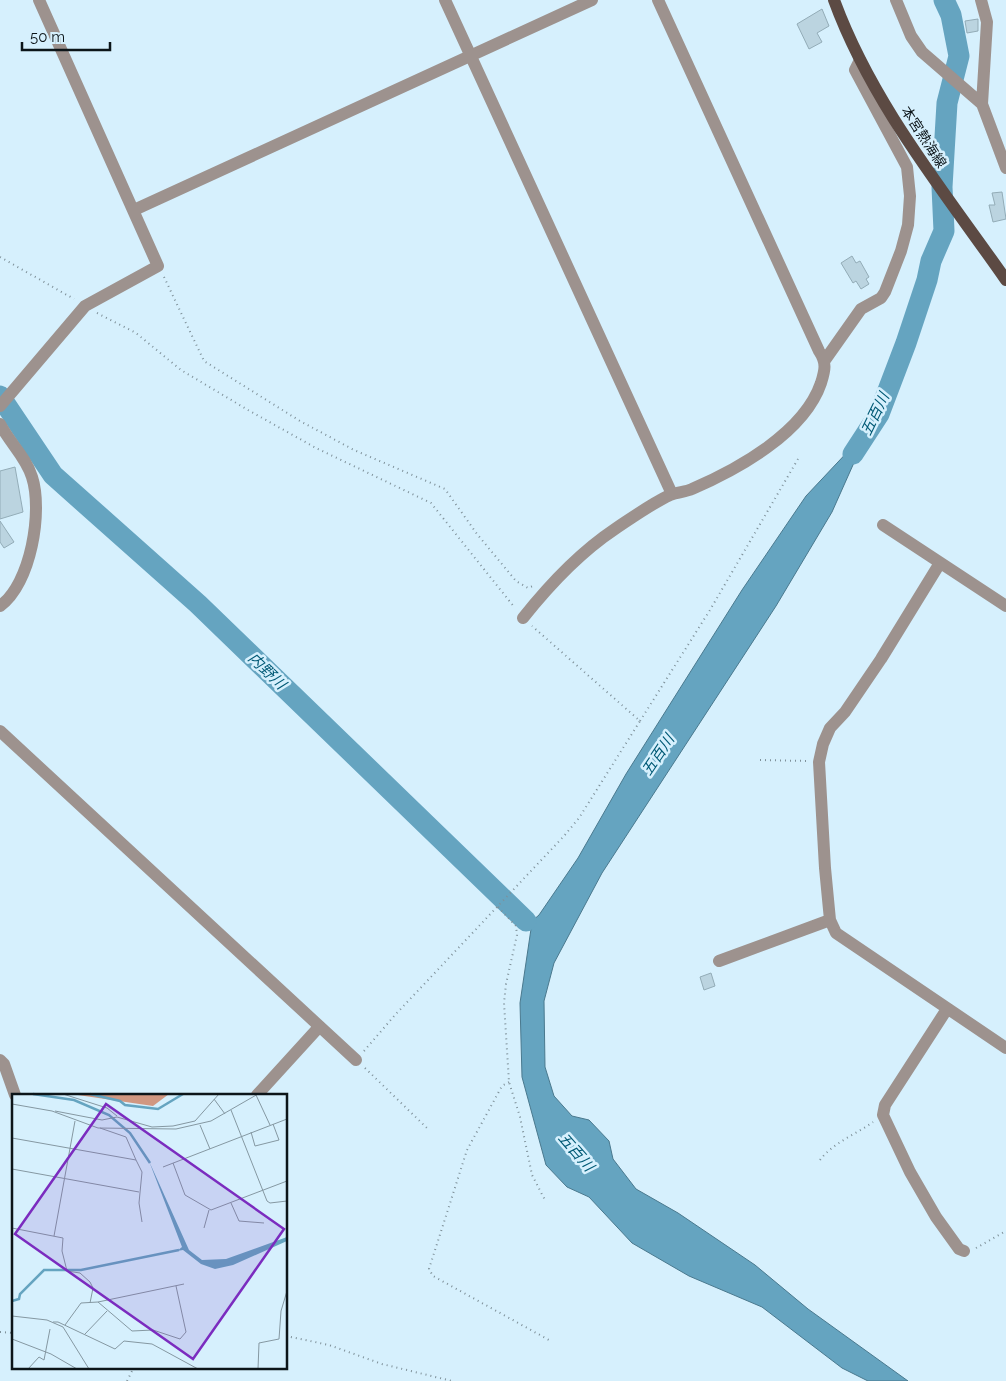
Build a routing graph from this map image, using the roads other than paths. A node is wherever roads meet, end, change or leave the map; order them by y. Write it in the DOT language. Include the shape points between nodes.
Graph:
graph roads {
  1 [pos="39,0"];
  2 [pos="445,0"];
  3 [pos="592,0"];
  4 [pos="658,0"];
  5 [pos="834,0"];
  6 [pos="896,0"];
  7 [pos="981,0"];
  8 [pos="470,55"];
  9 [pos="860,60"];
  10 [pos="979,101"];
  11 [pos="1006,168"];
  12 [pos="134,210"];
  13 [pos="1006,280"];
  14 [pos="825,360"];
  15 [pos="0,406"];
  16 [pos="0,424"];
  17 [pos="672,494"];
  18 [pos="883,525"];
  19 [pos="940,563"];
  20 [pos="0,606"];
  21 [pos="1006,606"];
  22 [pos="523,618"];
  23 [pos="0,731"];
  24 [pos="830,920"];
  25 [pos="719,961"];
  26 [pos="947,1009"];
  27 [pos="318,1027"];
  28 [pos="1006,1048"];
  29 [pos="0,1060"];
  30 [pos="356,1060"];
  31 [pos="15,1094"];
  32 [pos="258,1094"];
  33 [pos="964,1251"];
  1 -- 12 [label="street"];
  2 -- 8 [label="street"];
  3 -- 8 [label="street"];
  4 -- 14 [label="street"];
  5 -- 9 [label="main road, 本宮熱海線"];
  6 -- 10 [label="street" via="911,36 922,52"];
  7 -- 10 [label="street" via="987,22"];
  8 -- 12 [label="street"];
  8 -- 17 [label="street"];
  9 -- 13 [label="main road, 本宮熱海線" via="909,143"];
  9 -- 14 [label="street" via="855,70 858,77 907,167 908,225 885,292 881,298 861,309"];
  10 -- 11 [label="street"];
  12 -- 15 [label="street" via="158,266 85,306"];
  14 -- 17 [label="street" via="818,391 797,423 757,453 713,479 690,491"];
  16 -- 20 [label="street" via="31,475 34,528 26,566 10,596"];
  17 -- 22 [label="street" via="614,530 580,556 558,575"];
  18 -- 19 [label="street"];
  19 -- 21 [label="street"];
  19 -- 24 [label="street" via="881,659 845,712 830,728 819,762"];
  23 -- 27 [label="street"];
  24 -- 25 [label="street"];
  24 -- 26 [label="street" via="836,933"];
  26 -- 28 [label="street"];
  26 -- 33 [label="street" via="885,1105 883,1115 910,1172 936,1216 959,1249"];
  27 -- 30 [label="street"];
  27 -- 32 [label="street"];
  29 -- 31 [label="street"];
}
